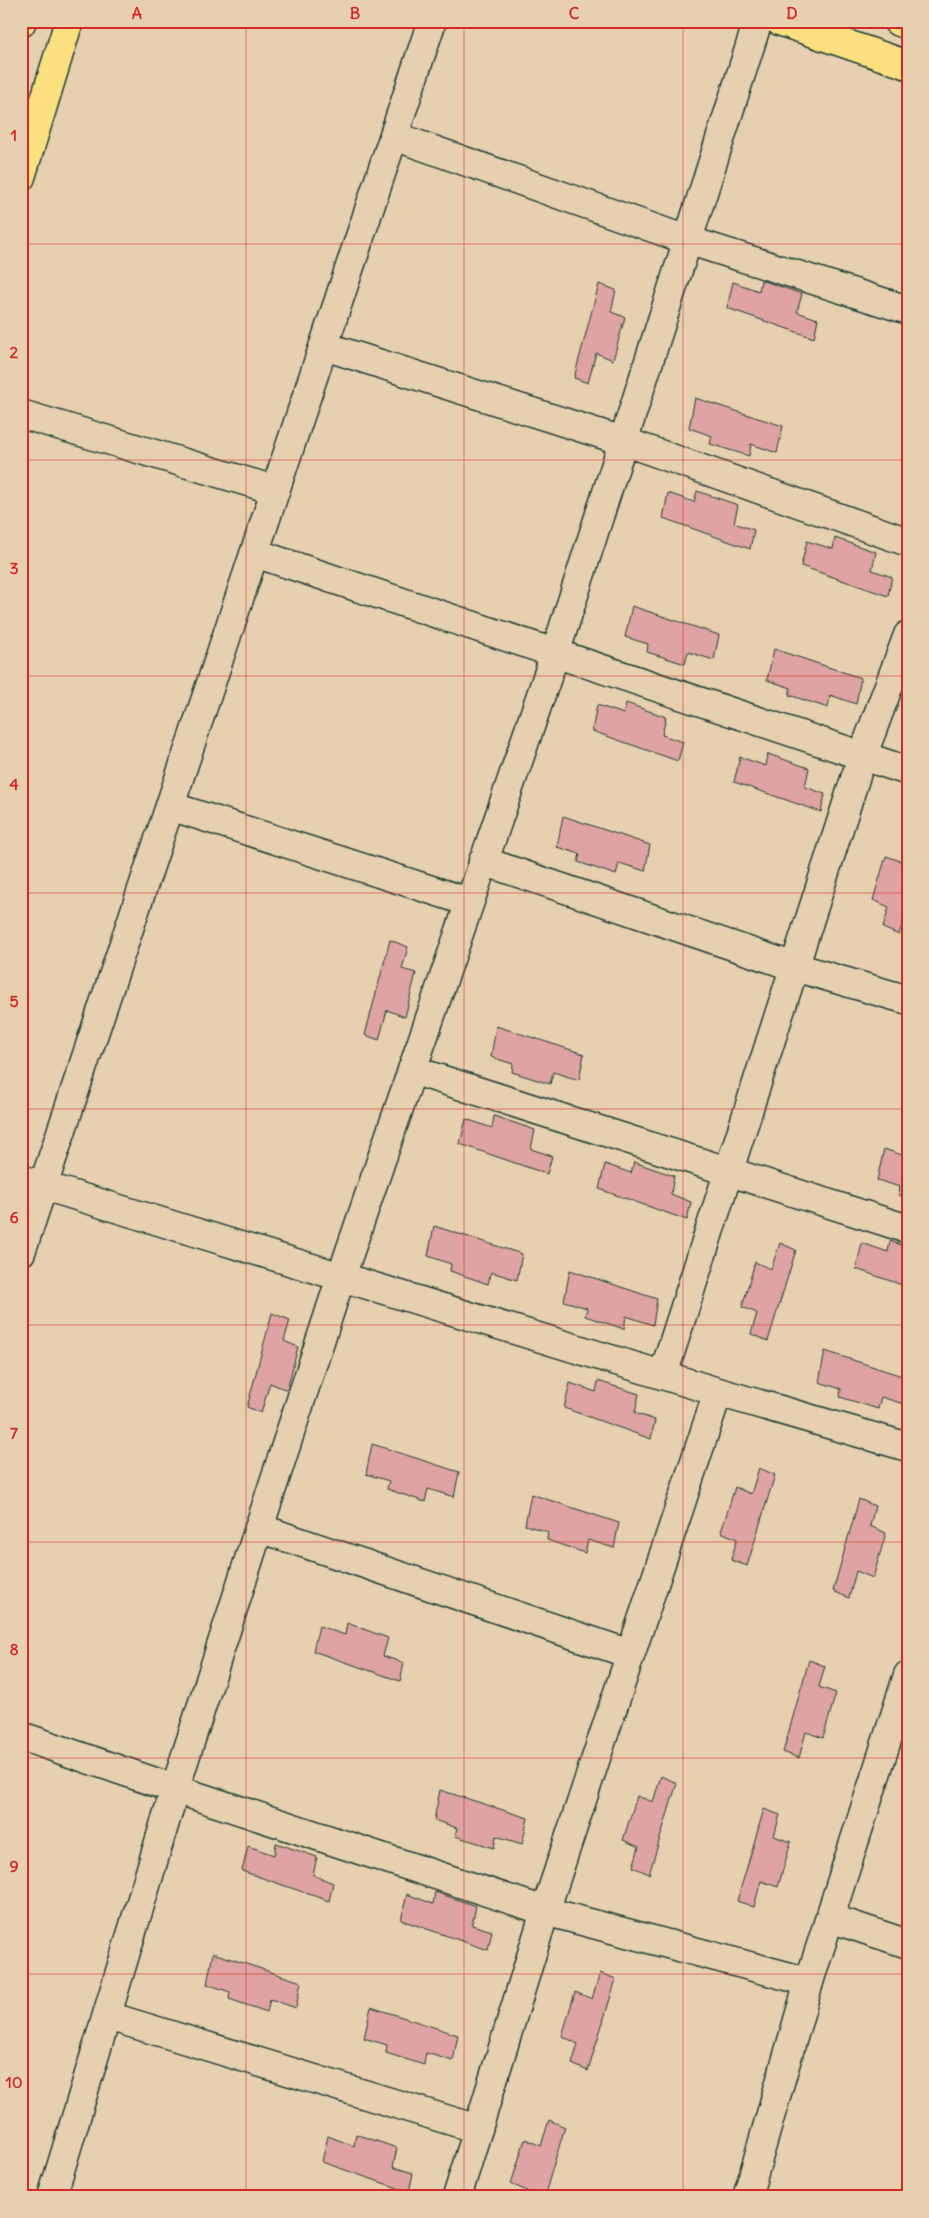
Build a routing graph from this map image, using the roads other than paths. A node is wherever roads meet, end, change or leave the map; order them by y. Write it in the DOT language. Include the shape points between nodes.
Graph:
graph roads {
  1 [pos="69,21"];
  2 [pos="432,21"];
  3 [pos="758,21"];
  4 [pos="780,21"];
  5 [pos="897,21"];
  6 [pos="908,25"];
  7 [pos="908,65"];
  8 [pos="394,136"];
  9 [pos="21,177"];
  10 [pos="687,240"];
  11 [pos="908,310"];
  12 [pos="324,346"];
  13 [pos="21,414"];
  14 [pos="623,441"];
  15 [pos="275,490"];
  16 [pos="908,542"];
  17 [pos="255,553"];
  18 [pos="908,635"];
  19 [pos="555,654"];
  20 [pos="862,757"];
  21 [pos="908,771"];
  22 [pos="170,806"];
  23 [pos="483,861"];
  24 [pos="469,902"];
  25 [pos="795,967"];
  26 [pos="908,1000"];
  27 [pos="412,1070"];
  28 [pos="728,1173"];
  29 [pos="32,1183"];
  30 [pos="908,1229"];
  31 [pos="21,1252"];
  32 [pos="341,1277"];
  33 [pos="663,1375"];
  34 [pos="718,1392"];
  35 [pos="908,1447"];
  36 [pos="259,1528"];
  37 [pos="630,1654"];
  38 [pos="908,1675"];
  39 [pos="21,1736"];
  40 [pos="175,1789"];
  41 [pos="545,1910"];
  42 [pos="830,1918"];
  43 [pos="908,1944"];
  44 [pos="809,1982"];
  45 [pos="108,2016"];
  46 [pos="478,2129"];
  47 [pos="52,2197"];
  48 [pos="457,2197"];
  49 [pos="747,2197"];
  1 -- 9 [label="main road"];
  2 -- 8 [label="street"];
  3 -- 10 [label="street"];
  4 -- 7 [label="main road"];
  5 -- 6 [label="main road"];
  8 -- 10 [label="street"];
  8 -- 12 [label="street"];
  10 -- 11 [label="street"];
  10 -- 14 [label="street"];
  12 -- 14 [label="street"];
  12 -- 15 [label="street"];
  13 -- 15 [label="street"];
  14 -- 16 [label="street"];
  14 -- 19 [label="street"];
  15 -- 17 [label="street"];
  17 -- 19 [label="street"];
  17 -- 22 [label="street"];
  18 -- 20 [label="street"];
  19 -- 20 [label="street"];
  19 -- 23 [label="street"];
  20 -- 21 [label="street"];
  20 -- 25 [label="street"];
  22 -- 24 [label="street"];
  22 -- 29 [label="street"];
  23 -- 24 [label="street"];
  23 -- 25 [label="street"];
  24 -- 27 [label="street"];
  25 -- 26 [label="street"];
  25 -- 28 [label="street"];
  27 -- 28 [label="street"];
  27 -- 32 [label="street"];
  28 -- 30 [label="street"];
  28 -- 33 [label="street"];
  29 -- 31 [label="street"];
  29 -- 32 [label="street"];
  32 -- 33 [label="street"];
  32 -- 36 [label="street"];
  33 -- 34 [label="street"];
  34 -- 35 [label="street"];
  34 -- 37 [label="street"];
  36 -- 37 [label="street"];
  36 -- 40 [label="street"];
  37 -- 41 [label="street"];
  38 -- 42 [label="street"];
  39 -- 40 [label="street"];
  40 -- 41 [label="street"];
  40 -- 45 [label="street"];
  41 -- 44 [label="street"];
  41 -- 46 [label="street"];
  42 -- 43 [label="street"];
  42 -- 44 [label="street"];
  44 -- 49 [label="street"];
  45 -- 46 [label="street"];
  45 -- 47 [label="street"];
  46 -- 48 [label="street"];
}
